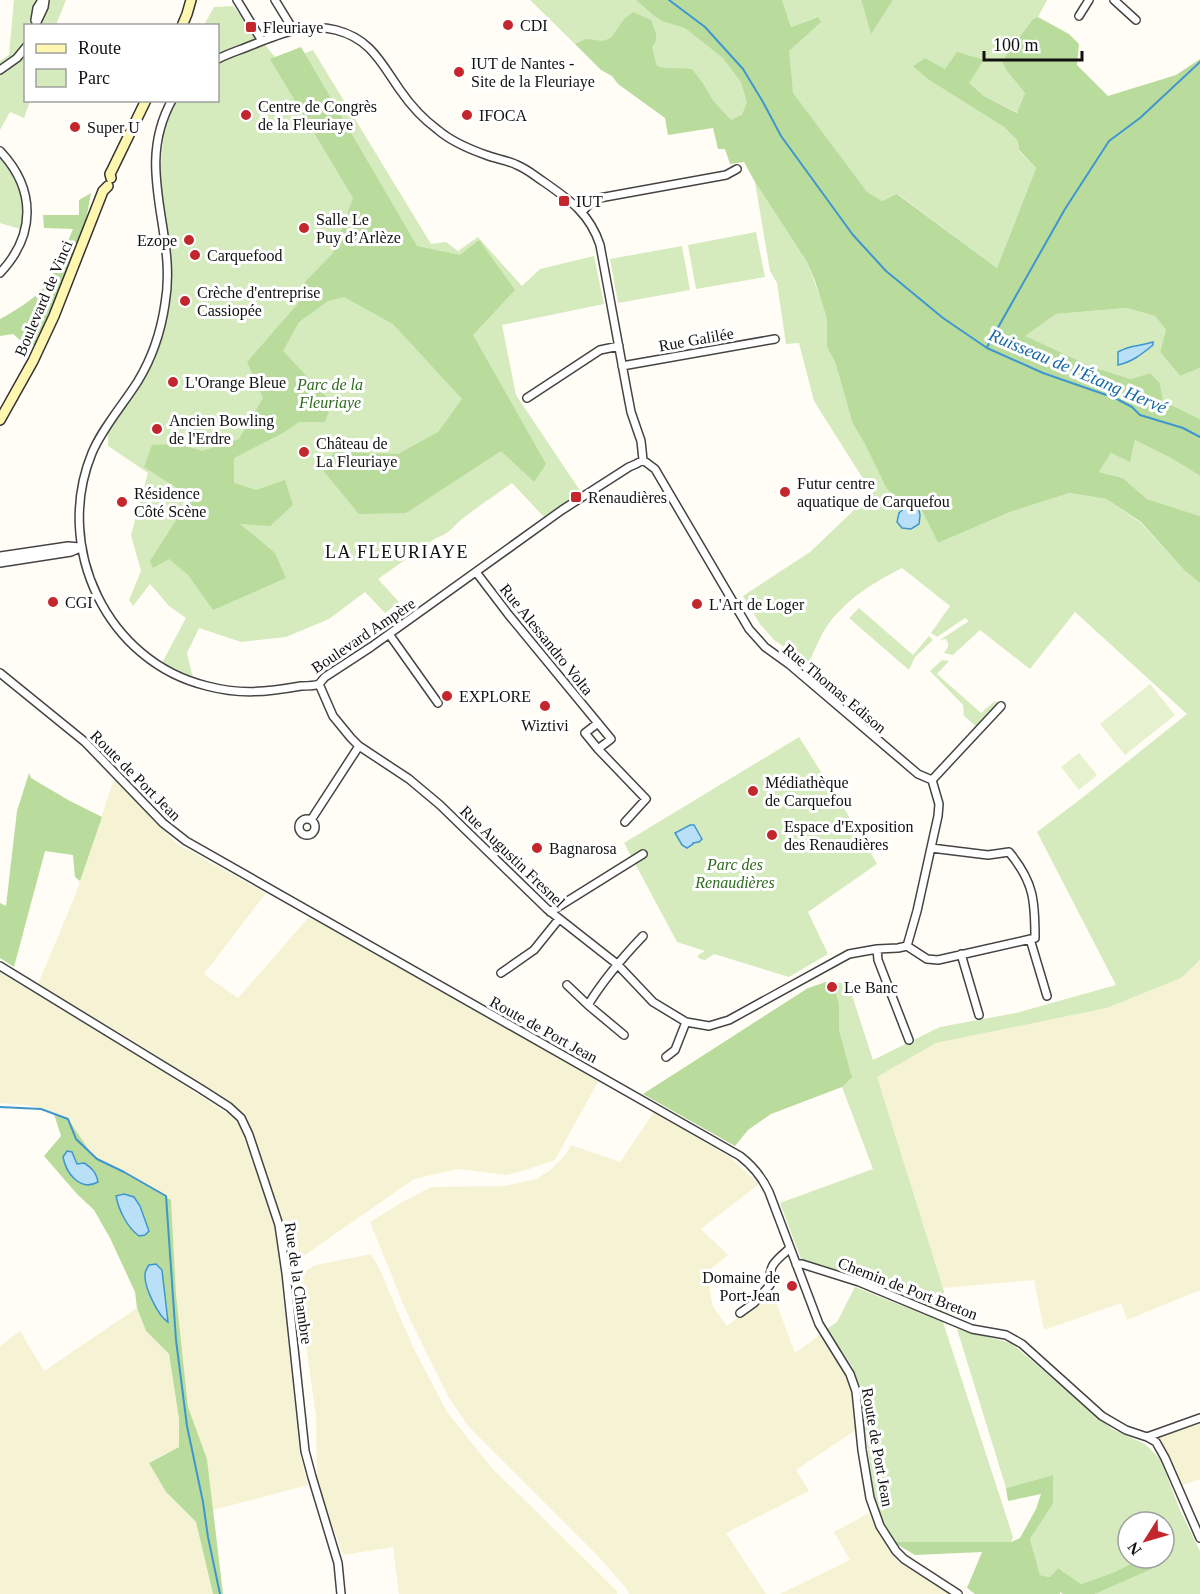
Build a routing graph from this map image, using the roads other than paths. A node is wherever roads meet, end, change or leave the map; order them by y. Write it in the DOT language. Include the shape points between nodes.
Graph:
graph roads {
  1 [pos="44,0"];
  2 [pos="191,0"];
  3 [pos="198,0"];
  4 [pos="237,0"];
  5 [pos="275,0"];
  6 [pos="1089,0"];
  7 [pos="1114,0"];
  8 [pos="187,14"];
  9 [pos="1079,16"];
  10 [pos="1136,20"];
  11 [pos="34,24"];
  12 [pos="183,24"];
  13 [pos="294,31"];
  14 [pos="262,41"];
  15 [pos="24,49"];
  16 [pos="219,58"];
  17 [pos="0,70"];
  18 [pos="145,102"];
  19 [pos="171,102"];
  20 [pos="0,152"];
  21 [pos="737,169"];
  22 [pos="582,212"];
  23 [pos="0,273"];
  24 [pos="775,339"];
  25 [pos="619,346"];
  26 [pos="622,366"];
  27 [pos="526,398"];
  28 [pos="0,420"];
  29 [pos="643,460"];
  30 [pos="82,547"];
  31 [pos="0,556"];
  32 [pos="0,563"];
  33 [pos="476,572"];
  34 [pos="389,634"];
  35 [pos="0,673"];
  36 [pos="319,684"];
  37 [pos="438,703"];
  38 [pos="1001,706"];
  39 [pos="598,723"];
  40 [pos="359,746"];
  41 [pos="598,749"];
  42 [pos="932,780"];
  43 [pos="311,820"];
  44 [pos="625,822"];
  45 [pos="931,848"];
  46 [pos="643,854"];
  47 [pos="550,912"];
  48 [pos="559,919"];
  49 [pos="644,936"];
  50 [pos="1030,939"];
  51 [pos="907,946"];
  52 [pos="877,949"];
  53 [pos="961,954"];
  54 [pos="617,964"];
  55 [pos="0,966"];
  56 [pos="501,973"];
  57 [pos="567,986"];
  58 [pos="1047,996"];
  59 [pos="588,1005"];
  60 [pos="979,1015"];
  61 [pos="686,1022"];
  62 [pos="624,1035"];
  63 [pos="909,1040"];
  64 [pos="666,1057"];
  65 [pos="790,1248"];
  66 [pos="796,1264"];
  67 [pos="740,1313"];
  68 [pos="1200,1418"];
  69 [pos="1147,1437"];
  70 [pos="1200,1538"];
  71 [pos="340,1594"];
  72 [pos="957,1594"];
  1 -- 11 [label="street" via="37,8"];
  2 -- 8 [label="main road"];
  3 -- 8 [label="main road"];
  4 -- 14 [label="street"];
  5 -- 13 [label="street"];
  6 -- 9 [label="street"];
  7 -- 10 [label="street"];
  8 -- 12 [label="main road"];
  13 -- 14 [label="street"];
  13 -- 22 [label="street" via="333,29 361,41 376,54 412,106 438,131 458,144 516,164"];
  14 -- 16 [label="street"];
  15 -- 17 [label="street"];
  18 -- 28 [label="main road, Boulevard de Vinci" via="110,174 54,316"];
  19 -- 30 [label="street, Boulevard Ampère" via="159,132 156,157 168,267 165,306 146,366 96,444 87,466 79,508"];
  20 -- 23 [label="street" via="21,181 28,215 21,241"];
  21 -- 22 [label="street" via="726,175 594,200"];
  22 -- 25 [label="street" via="600,245"];
  24 -- 26 [label="street, Rue Galilée"];
  25 -- 26 [label="street"];
  25 -- 27 [label="street" via="600,350"];
  26 -- 29 [label="street"];
  29 -- 33 [label="street, Boulevard Ampère" via="562,510"];
  29 -- 42 [label="street, Rue Thomas Edison" via="655,469 757,639 918,774"];
  30 -- 31 [label="street"];
  30 -- 32 [label="street"];
  30 -- 36 [label="street, Boulevard Ampère" via="92,587 108,616 129,642 163,668 181,678 225,691 269,692"];
  33 -- 34 [label="street, Boulevard Ampère"];
  33 -- 39 [label="street, Rue Alessandro Volta"];
  34 -- 36 [label="street, Boulevard Ampère"];
  34 -- 37 [label="street"];
  35 -- 65 [label="street, Route de Port Jean" via="85,742 163,823 186,841 740,1156 765,1183"];
  36 -- 40 [label="street, Rue Augustin Fresnel" via="333,716"];
  38 -- 42 [label="street"];
  39 -- 41 [label="street, Rue Alessandro Volta" via="611,739"];
  39 -- 41 [label="street" via="585,733"];
  40 -- 43 [label="street"];
  40 -- 47 [label="street, Rue Augustin Fresnel" via="409,778"];
  41 -- 44 [label="street" via="646,800"];
  42 -- 45 [label="street" via="939,804"];
  45 -- 50 [label="street" via="988,855 1010,852 1030,885 1035,907 1035,938"];
  45 -- 51 [label="street"];
  46 -- 47 [label="street"];
  47 -- 48 [label="street, Rue Augustin Fresnel"];
  48 -- 54 [label="street, Rue Augustin Fresnel"];
  48 -- 56 [label="street" via="534,950"];
  49 -- 54 [label="street"];
  50 -- 53 [label="street"];
  50 -- 58 [label="street"];
  51 -- 52 [label="street"];
  51 -- 53 [label="street" via="927,959"];
  52 -- 61 [label="street, Rue Augustin Fresnel" via="849,954 729,1020 709,1026"];
  52 -- 63 [label="street"];
  53 -- 60 [label="street"];
  54 -- 59 [label="street"];
  54 -- 61 [label="street, Rue Augustin Fresnel" via="653,1002"];
  55 -- 71 [label="street, Rue de la Chambre" via="201,1089 241,1118 279,1225 305,1451 338,1563"];
  57 -- 59 [label="street"];
  59 -- 62 [label="street"];
  61 -- 64 [label="street" via="675,1050"];
  65 -- 66 [label="street, Route de Port Jean"];
  65 -- 67 [label="street" via="769,1272 770,1285"];
  66 -- 69 [label="street, Chemin de Port Breton" via="859,1282 972,1329 1006,1335 1022,1344 1102,1416"];
  66 -- 72 [label="street, Route de Port Jean" via="819,1324 856,1391 870,1498 880,1526 904,1559"];
  68 -- 69 [label="street"];
  69 -- 70 [label="street, Chemin de Port Breton" via="1156,1442 1165,1458"];
}
